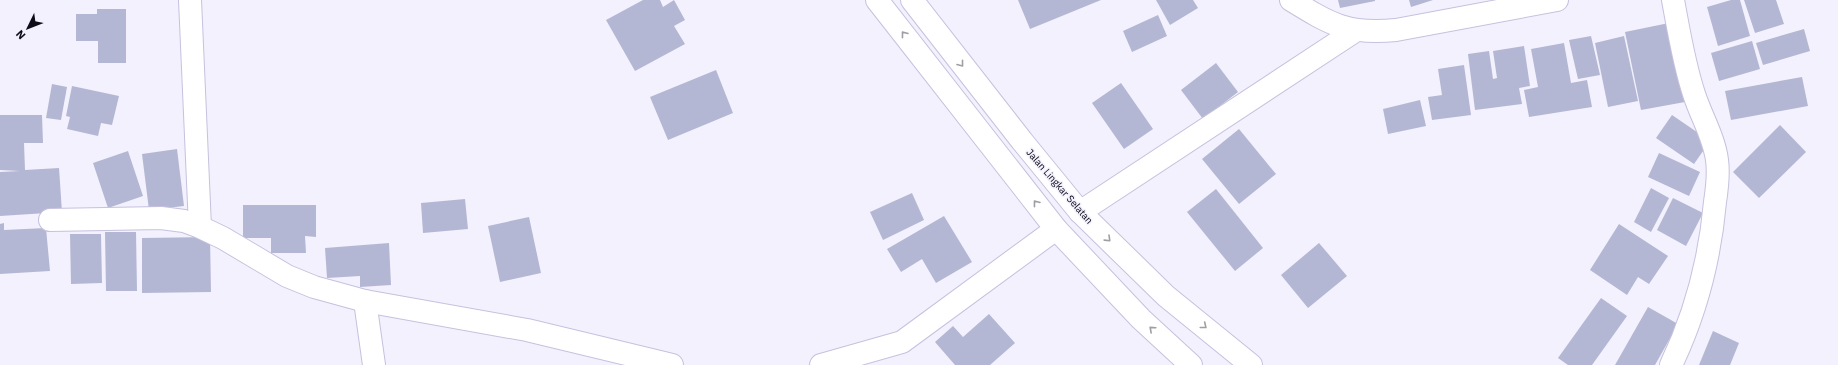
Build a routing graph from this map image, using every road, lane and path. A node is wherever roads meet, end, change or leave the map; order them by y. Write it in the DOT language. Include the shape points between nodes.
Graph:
graph roads {
  1 [pos="190,0"];
  2 [pos="877,0"];
  3 [pos="912,0"];
  4 [pos="1290,0"];
  5 [pos="1557,0"];
  6 [pos="1673,0"];
  7 [pos="1355,31"];
  8 [pos="943,41"];
  9 [pos="922,56"];
  10 [pos="1080,212"];
  11 [pos="50,220"];
  12 [pos="200,227"];
  13 [pos="1056,229"];
  14 [pos="365,301"];
  15 [pos="902,342"];
  16 [pos="374,365"];
  17 [pos="672,365"];
  18 [pos="821,365"];
  19 [pos="877,365"];
  20 [pos="1192,365"];
  21 [pos="1251,365"];
  22 [pos="1671,365"];
  1 -- 12 [label="main road"];
  9 -- 2 [label="main road, one-way"];
  3 -- 8 [label="main road, Jalan Lingkar Selatan"];
  4 -- 7 [label="main road" via="1322,19"];
  5 -- 7 [label="main road" via="1396,30"];
  6 -- 22 [label="main road" via="1687,70 1713,141 1717,167 1714,214 1707,259 1682,341"];
  7 -- 10 [label="main road"];
  8 -- 9 [label="main road"];
  8 -- 10 [label="main road, Jalan Lingkar Selatan, one-way"];
  13 -- 9 [label="main road, one-way"];
  10 -- 21 [label="main road, Jalan Lingkar Selatan, one-way" via="1166,296"];
  11 -- 12 [label="main road" via="161,218 184,221"];
  12 -- 14 [label="main road" via="287,276 314,287"];
  13 -- 15 [label="main road"];
  20 -- 13 [label="main road, one-way" via="1141,319"];
  14 -- 16 [label="main road"];
  14 -- 17 [label="main road" via="527,330"];
  15 -- 18 [label="main road"];
  15 -- 19 [label="main road"];
}
